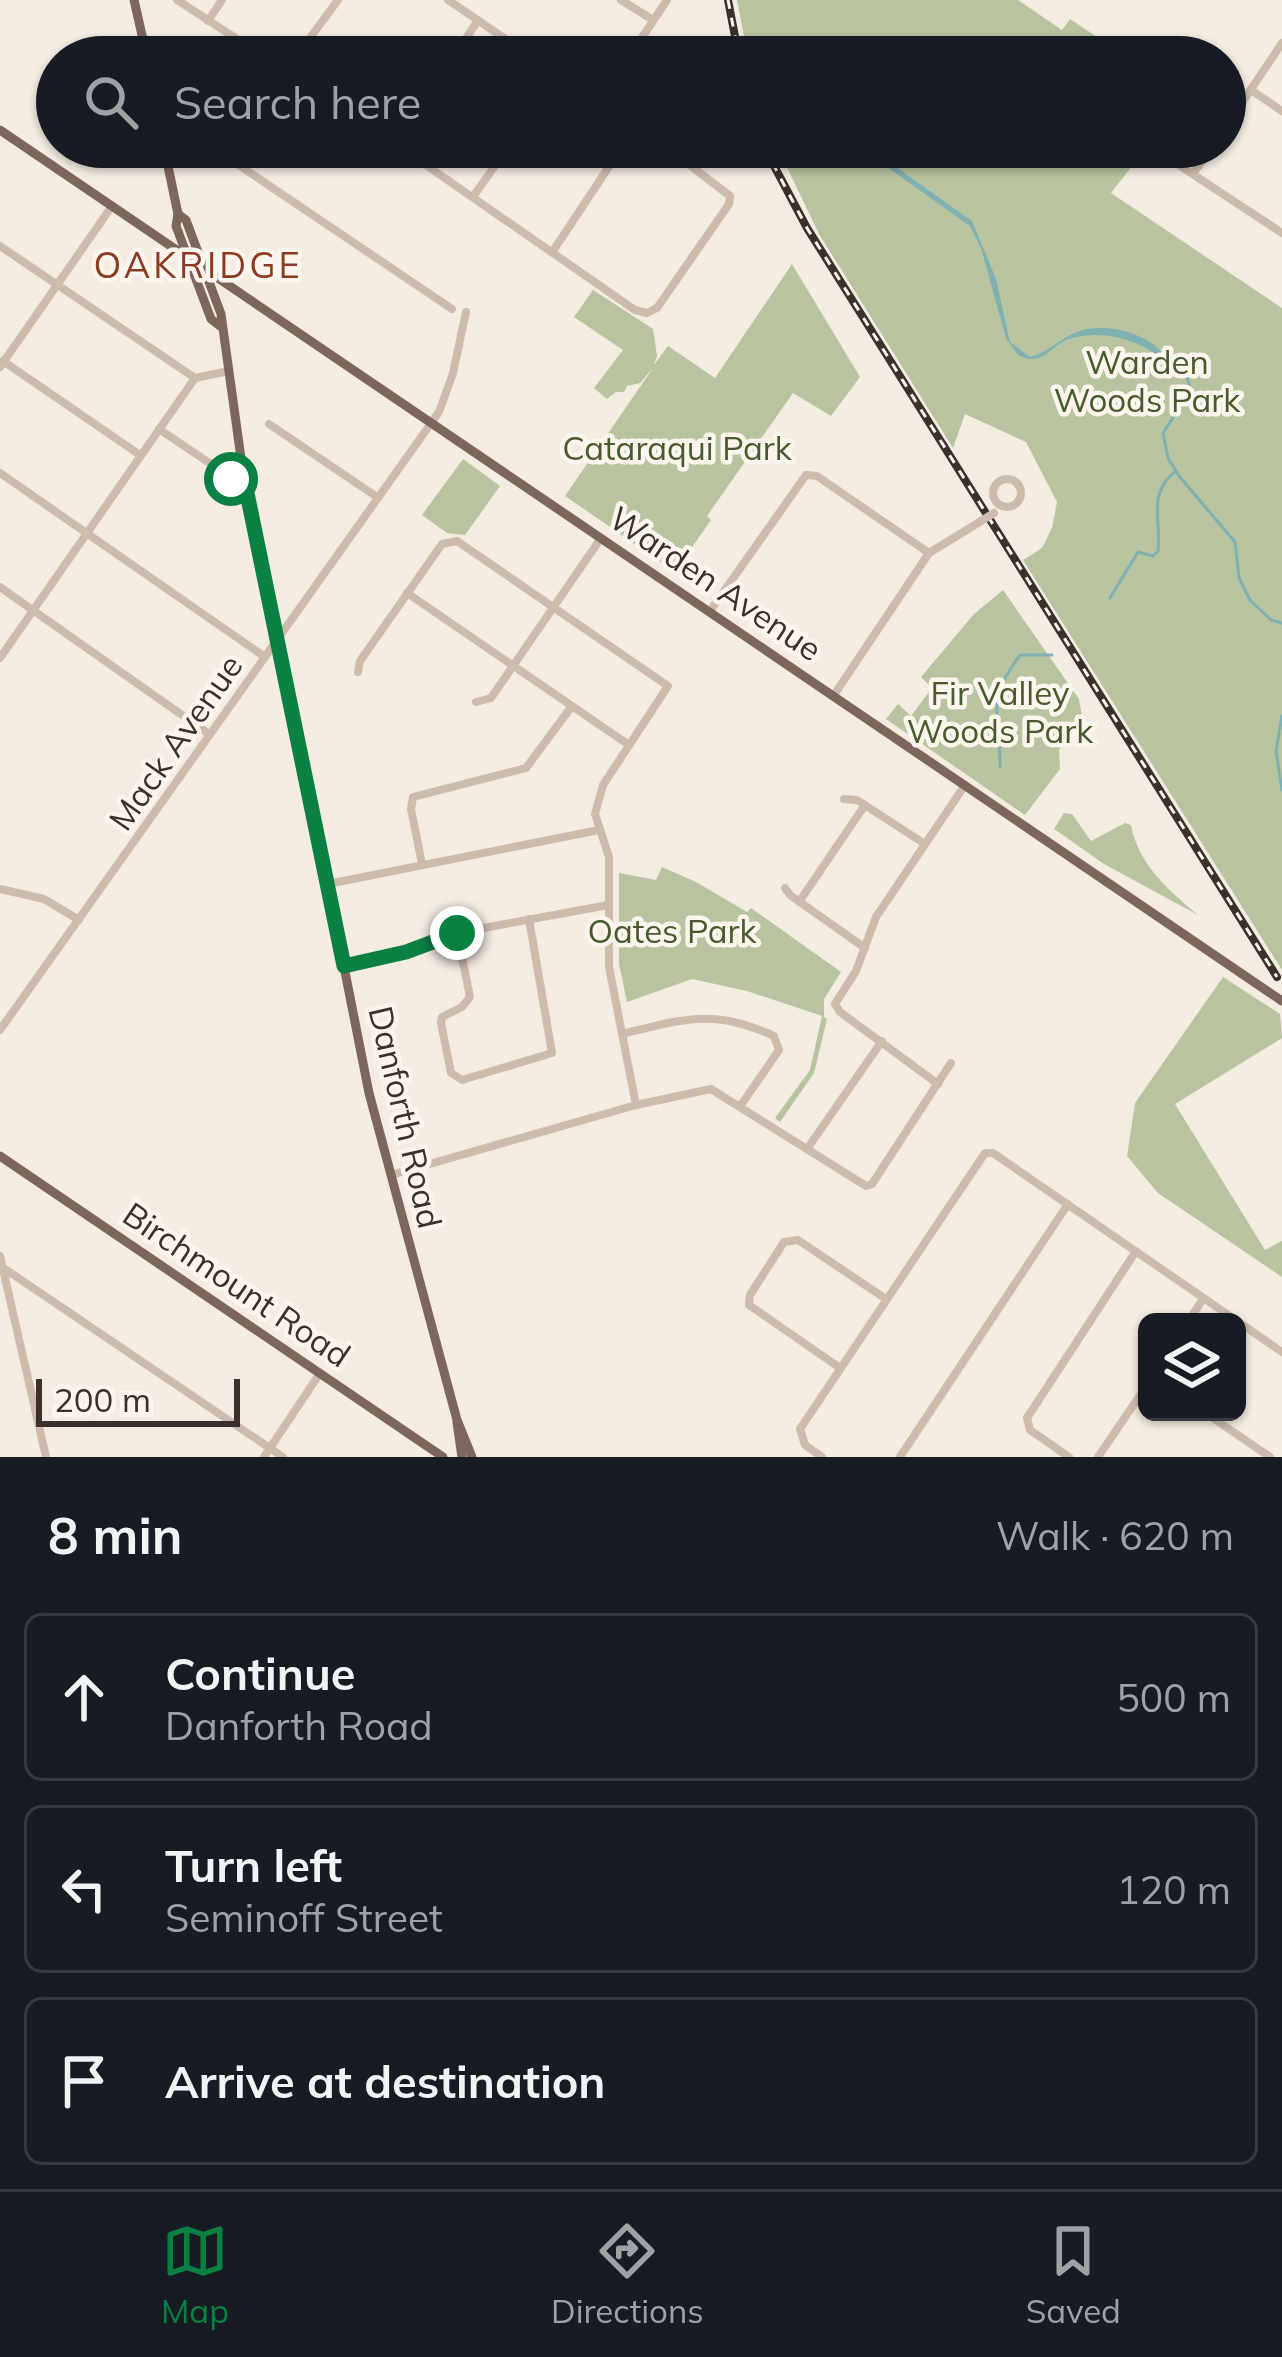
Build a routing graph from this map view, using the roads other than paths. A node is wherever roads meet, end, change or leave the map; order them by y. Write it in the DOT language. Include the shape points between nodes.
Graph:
graph roads {
  1 [pos="134,0"];
  2 [pos="177,0"];
  3 [pos="222,0"];
  4 [pos="338,0"];
  5 [pos="448,0"];
  6 [pos="621,0"];
  7 [pos="667,0"];
  8 [pos="478,20"];
  9 [pos="653,20"];
  10 [pos="208,21"];
  11 [pos="142,36"];
  12 [pos="232,36"];
  13 [pos="311,36"];
  14 [pos="468,36"];
  15 [pos="501,36"];
  16 [pos="643,36"];
  17 [pos="1282,43"];
  18 [pos="1251,90"];
  19 [pos="1246,97"];
  20 [pos="1282,111"];
  21 [pos="0,130"];
  22 [pos="36,154"];
  23 [pos="56,168"];
  24 [pos="168,168"];
  25 [pos="243,168"];
  26 [pos="431,168"];
  27 [pos="493,168"];
  28 [pos="608,168"];
  29 [pos="693,168"];
  30 [pos="1183,168"];
  31 [pos="1198,168"];
  32 [pos="1193,175"];
  33 [pos="473,197"];
  34 [pos="112,206"];
  35 [pos="178,214"];
  36 [pos="1282,233"];
  37 [pos="0,246"];
  38 [pos="553,251"];
  39 [pos="189,258"];
  40 [pos="206,270"];
  41 [pos="58,284"];
  42 [pos="452,309"];
  43 [pos="466,312"];
  44 [pos="220,326"];
  45 [pos="1,363"];
  46 [pos="230,370"];
  47 [pos="195,378"];
  48 [pos="430,422"];
  49 [pos="269,424"];
  50 [pos="159,429"];
  51 [pos="140,455"];
  52 [pos="0,473"];
  53 [pos="245,487"];
  54 [pos="377,497"];
  55 [pos="1004,506"];
  56 [pos="87,533"];
  57 [pos="601,538"];
  58 [pos="929,553"];
  59 [pos="0,587"];
  60 [pos="407,593"];
  61 [pos="553,607"];
  62 [pos="34,610"];
  63 [pos="710,611"];
  64 [pos="279,638"];
  65 [pos="265,657"];
  66 [pos="0,658"];
  67 [pos="514,666"];
  68 [pos="358,672"];
  69 [pos="834,695"];
  70 [pos="476,702"];
  71 [pos="572,706"];
  72 [pos="209,734"];
  73 [pos="629,745"];
  74 [pos="965,785"];
  75 [pos="844,799"];
  76 [pos="865,805"];
  77 [pos="598,830"];
  78 [pos="925,844"];
  79 [pos="422,864"];
  80 [pos="328,884"];
  81 [pos="785,887"];
  82 [pos="0,889"];
  83 [pos="799,902"];
  84 [pos="608,905"];
  85 [pos="529,919"];
  86 [pos="79,920"];
  87 [pos="457,933"];
  88 [pos="865,948"];
  89 [pos="344,966"];
  90 [pos="1282,1000"];
  91 [pos="0,1030"];
  92 [pos="622,1034"];
  93 [pos="882,1041"];
  94 [pos="951,1063"];
  95 [pos="938,1084"];
  96 [pos="636,1105"];
  97 [pos="741,1105"];
  98 [pos="807,1149"];
  99 [pos="0,1156"];
  100 [pos="389,1175"];
  101 [pos="1068,1204"];
  102 [pos="1136,1251"];
  103 [pos="0,1256"];
  104 [pos="2,1267"];
  105 [pos="886,1299"];
  106 [pos="1203,1299"];
  107 [pos="1194,1313"];
  108 [pos="1282,1352"];
  109 [pos="840,1369"];
  110 [pos="320,1373"];
  111 [pos="1138,1398"];
  112 [pos="1217,1421"];
  113 [pos="458,1423"];
  114 [pos="1049,1444"];
  115 [pos="267,1453"];
  116 [pos="1042,1454"];
  117 [pos="46,1457"];
  118 [pos="283,1457"];
  119 [pos="443,1457"];
  120 [pos="462,1457"];
  121 [pos="472,1457"];
  122 [pos="822,1457"];
  123 [pos="900,1457"];
  124 [pos="1069,1457"];
  125 [pos="1098,1457"];
  126 [pos="1270,1457"];
  1 -- 11 [label="main road"];
  2 -- 10 [label="street"];
  3 -- 10 [label="street"];
  4 -- 13 [label="street"];
  5 -- 8 [label="street"];
  6 -- 9 [label="street"];
  7 -- 9 [label="street"];
  8 -- 14 [label="street"];
  8 -- 15 [label="street"];
  9 -- 16 [label="street"];
  10 -- 12 [label="street"];
  17 -- 18 [label="street"];
  18 -- 19 [label="street"];
  18 -- 20 [label="street"];
  21 -- 22 [label="main road, Warden Avenue"];
  23 -- 34 [label="main road, Warden Avenue"];
  24 -- 35 [label="main road, Danforth Road"];
  25 -- 42 [label="street"];
  26 -- 33 [label="street"];
  27 -- 33 [label="street"];
  28 -- 38 [label="street"];
  29 -- 38 [label="street" via="730,196 729,204 657,308 635,310"];
  30 -- 32 [label="street"];
  31 -- 32 [label="street"];
  32 -- 36 [label="street"];
  33 -- 38 [label="street"];
  34 -- 39 [label="main road, Warden Avenue"];
  34 -- 41 [label="street"];
  35 -- 39 [label="main road, Danforth Road"];
  35 -- 40 [label="main road, Danforth Road"];
  37 -- 41 [label="street"];
  39 -- 40 [label="main road, Warden Avenue"];
  39 -- 44 [label="main road, Danforth Road"];
  40 -- 44 [label="main road, Danforth Road"];
  40 -- 48 [label="main road, Warden Avenue"];
  41 -- 45 [label="street"];
  41 -- 47 [label="street"];
  43 -- 48 [label="street, Mack Avenue" via="453,373"];
  44 -- 46 [label="main road, Danforth Road"];
  45 -- 51 [label="street"];
  46 -- 47 [label="street"];
  46 -- 53 [label="main road, Danforth Road"];
  47 -- 50 [label="street"];
  48 -- 54 [label="street, Mack Avenue"];
  48 -- 57 [label="main road, Warden Avenue"];
  49 -- 54 [label="street"];
  50 -- 51 [label="street"];
  50 -- 53 [label="street"];
  51 -- 56 [label="street"];
  52 -- 56 [label="street"];
  53 -- 64 [label="main road, Danforth Road"];
  54 -- 64 [label="street, Mack Avenue"];
  55 -- 58 [label="street, bridge"];
  56 -- 62 [label="street"];
  56 -- 65 [label="street"];
  57 -- 61 [label="street"];
  57 -- 63 [label="main road, Warden Avenue"];
  58 -- 63 [label="street" via="806,475"];
  58 -- 69 [label="street"];
  59 -- 62 [label="street"];
  60 -- 61 [label="street" via="449,540"];
  60 -- 67 [label="street"];
  60 -- 68 [label="street"];
  61 -- 67 [label="street"];
  61 -- 73 [label="street" via="668,686"];
  62 -- 66 [label="street"];
  62 -- 72 [label="street"];
  63 -- 69 [label="main road, Warden Avenue"];
  64 -- 65 [label="street, Mack Avenue"];
  64 -- 80 [label="main road, Danforth Road"];
  65 -- 72 [label="street, Mack Avenue"];
  67 -- 70 [label="street" via="491,698"];
  67 -- 71 [label="street"];
  69 -- 74 [label="main road, Warden Avenue"];
  71 -- 73 [label="street"];
  71 -- 79 [label="street" via="526,768 413,796"];
  72 -- 86 [label="street, Mack Avenue"];
  73 -- 77 [label="street" via="596,803"];
  74 -- 78 [label="street"];
  74 -- 90 [label="main road, Warden Avenue"];
  75 -- 76 [label="street"];
  76 -- 78 [label="street"];
  76 -- 83 [label="street"];
  77 -- 79 [label="street"];
  77 -- 84 [label="street" via="609,856"];
  78 -- 88 [label="street"];
  79 -- 80 [label="street"];
  80 -- 89 [label="main road, Danforth Road"];
  81 -- 83 [label="street"];
  82 -- 86 [label="street" via="44,899"];
  83 -- 88 [label="street"];
  84 -- 85 [label="street"];
  84 -- 92 [label="street" via="608,967"];
  85 -- 87 [label="street"];
  85 -- 87 [label="street" via="552,1053 462,1080 451,1072 441,1023 470,997"];
  86 -- 91 [label="street, Mack Avenue"];
  87 -- 89 [label="street"];
  88 -- 93 [label="street" via="836,1004"];
  89 -- 100 [label="main road, Danforth Road"];
  92 -- 96 [label="street"];
  92 -- 97 [label="street" via="706,1016 774,1036 779,1050"];
  93 -- 95 [label="street"];
  93 -- 98 [label="street"];
  94 -- 95 [label="street"];
  95 -- 98 [label="street" via="872,1184 860,1186"];
  96 -- 97 [label="street" via="701,1088"];
  96 -- 100 [label="street"];
  97 -- 98 [label="street"];
  99 -- 110 [label="main road, Birchmount Road"];
  100 -- 113 [label="main road, Danforth Road"];
  101 -- 102 [label="street"];
  101 -- 105 [label="street" via="986,1153"];
  101 -- 123 [label="street"];
  102 -- 106 [label="street"];
  102 -- 114 [label="street" via="1027,1418"];
  103 -- 104 [label="street"];
  104 -- 115 [label="street"];
  104 -- 117 [label="street"];
  105 -- 109 [label="street"];
  105 -- 109 [label="street" via="798,1240 784,1243 749,1305"];
  106 -- 107 [label="street"];
  106 -- 108 [label="street"];
  109 -- 122 [label="street" via="800,1430"];
  110 -- 115 [label="street"];
  110 -- 119 [label="main road, Birchmount Road"];
  111 -- 125 [label="street"];
  112 -- 126 [label="street"];
  113 -- 120 [label="main road, Danforth Road"];
  113 -- 121 [label="main road, Danforth Road"];
  114 -- 116 [label="street"];
  114 -- 124 [label="street"];
  115 -- 118 [label="street"];
}
